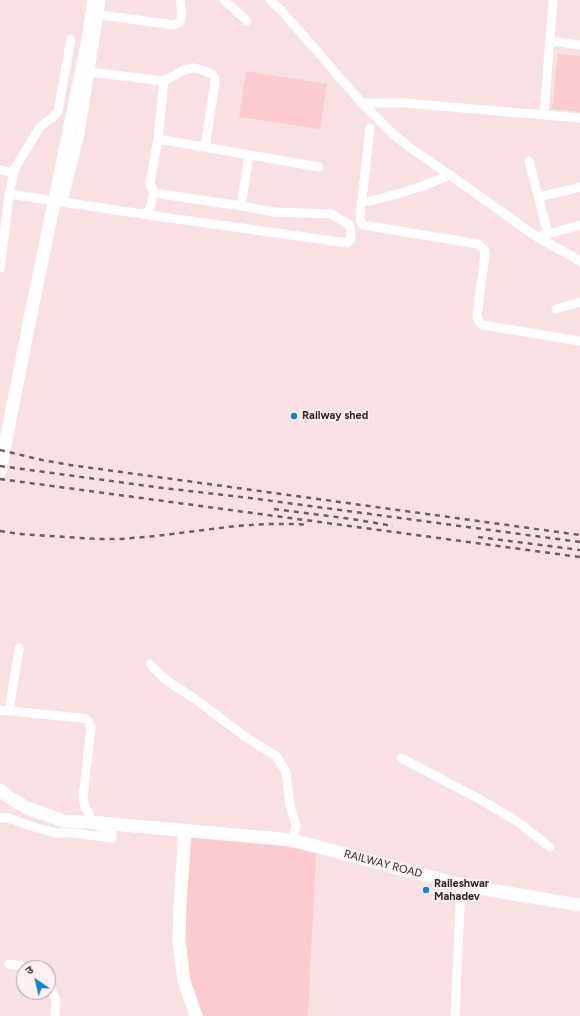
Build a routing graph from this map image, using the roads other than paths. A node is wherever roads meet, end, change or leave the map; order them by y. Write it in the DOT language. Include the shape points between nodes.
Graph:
graph roads {
  1 [pos="94,0"];
  2 [pos="101,0"];
  3 [pos="180,0"];
  4 [pos="224,0"];
  5 [pos="270,0"];
  6 [pos="553,0"];
  7 [pos="102,15"];
  8 [pos="247,21"];
  9 [pos="71,39"];
  10 [pos="550,41"];
  11 [pos="580,45"];
  12 [pos="90,72"];
  13 [pos="164,82"];
  14 [pos="362,103"];
  15 [pos="544,115"];
  16 [pos="580,118"];
  17 [pos="370,128"];
  18 [pos="158,139"];
  19 [pos="205,147"];
  20 [pos="249,155"];
  21 [pos="529,161"];
  22 [pos="319,167"];
  23 [pos="0,170"];
  24 [pos="14,173"];
  25 [pos="450,175"];
  26 [pos="580,187"];
  27 [pos="154,193"];
  28 [pos="10,194"];
  29 [pos="539,197"];
  30 [pos="63,202"];
  31 [pos="362,203"];
  32 [pos="241,206"];
  33 [pos="142,214"];
  34 [pos="580,225"];
  35 [pos="548,234"];
  36 [pos="534,235"];
  37 [pos="2,245"];
  38 [pos="580,261"];
  39 [pos="0,268"];
  40 [pos="580,302"];
  41 [pos="556,309"];
  42 [pos="580,341"];
  43 [pos="0,471"];
  44 [pos="18,648"];
  45 [pos="150,664"];
  46 [pos="5,711"];
  47 [pos="401,758"];
  48 [pos="0,790"];
  49 [pos="0,818"];
  50 [pos="86,822"];
  51 [pos="185,831"];
  52 [pos="293,840"];
  53 [pos="550,847"];
  54 [pos="461,885"];
  55 [pos="580,905"];
  56 [pos="9,964"];
  57 [pos="16,965"];
  58 [pos="56,1000"];
  59 [pos="55,1016"];
  60 [pos="196,1016"];
  61 [pos="455,1016"];
  1 -- 43 [label="street"];
  2 -- 12 [label="street"];
  3 -- 7 [label="street" via="181,20 173,25"];
  4 -- 8 [label="street"];
  5 -- 14 [label="street"];
  6 -- 10 [label="street"];
  9 -- 24 [label="street" via="58,111 40,127"];
  10 -- 11 [label="street"];
  10 -- 15 [label="street"];
  12 -- 13 [label="street"];
  12 -- 30 [label="street" via="80,134"];
  13 -- 18 [label="street"];
  13 -- 19 [label="street" via="184,70 193,68 214,77"];
  14 -- 15 [label="street" via="404,103"];
  14 -- 25 [label="street" via="408,147"];
  15 -- 16 [label="street"];
  17 -- 31 [label="street"];
  18 -- 19 [label="street"];
  18 -- 27 [label="street" via="150,183"];
  19 -- 20 [label="street"];
  20 -- 22 [label="street"];
  20 -- 32 [label="street"];
  21 -- 29 [label="street"];
  23 -- 24 [label="street"];
  24 -- 28 [label="street"];
  25 -- 31 [label="street" via="423,186"];
  25 -- 36 [label="street"];
  26 -- 29 [label="street"];
  27 -- 32 [label="street"];
  27 -- 33 [label="street" via="149,211"];
  28 -- 30 [label="street"];
  28 -- 37 [label="street"];
  29 -- 35 [label="street"];
  30 -- 33 [label="street"];
  31 -- 42 [label="street" via="360,220 363,225 478,244 482,247 485,254 477,316 483,325"];
  32 -- 33 [label="street" via="274,212 331,214 350,225 350,239 347,243"];
  34 -- 35 [label="street"];
  35 -- 36 [label="street"];
  36 -- 38 [label="street"];
  37 -- 39 [label="street"];
  40 -- 41 [label="street"];
  44 -- 46 [label="street"];
  45 -- 52 [label="street" via="166,680 276,756 286,772 290,806 296,825"];
  46 -- 50 [label="street" via="85,718 88,721 90,727 83,797 89,813"];
  47 -- 53 [label="street" via="482,800 518,822"];
  48 -- 50 [label="street, RAILWAY ROAD" via="27,808 64,820"];
  49 -- 50 [label="street" via="9,818 56,833 112,838 112,832"];
  50 -- 51 [label="street, RAILWAY ROAD"];
  51 -- 52 [label="street, RAILWAY ROAD"];
  51 -- 60 [label="street" via="179,940 184,981"];
  52 -- 54 [label="street, RAILWAY ROAD"];
  54 -- 55 [label="street, RAILWAY ROAD"];
  54 -- 61 [label="street"];
  56 -- 57 [label="street"];
  58 -- 59 [label="street"];
}
